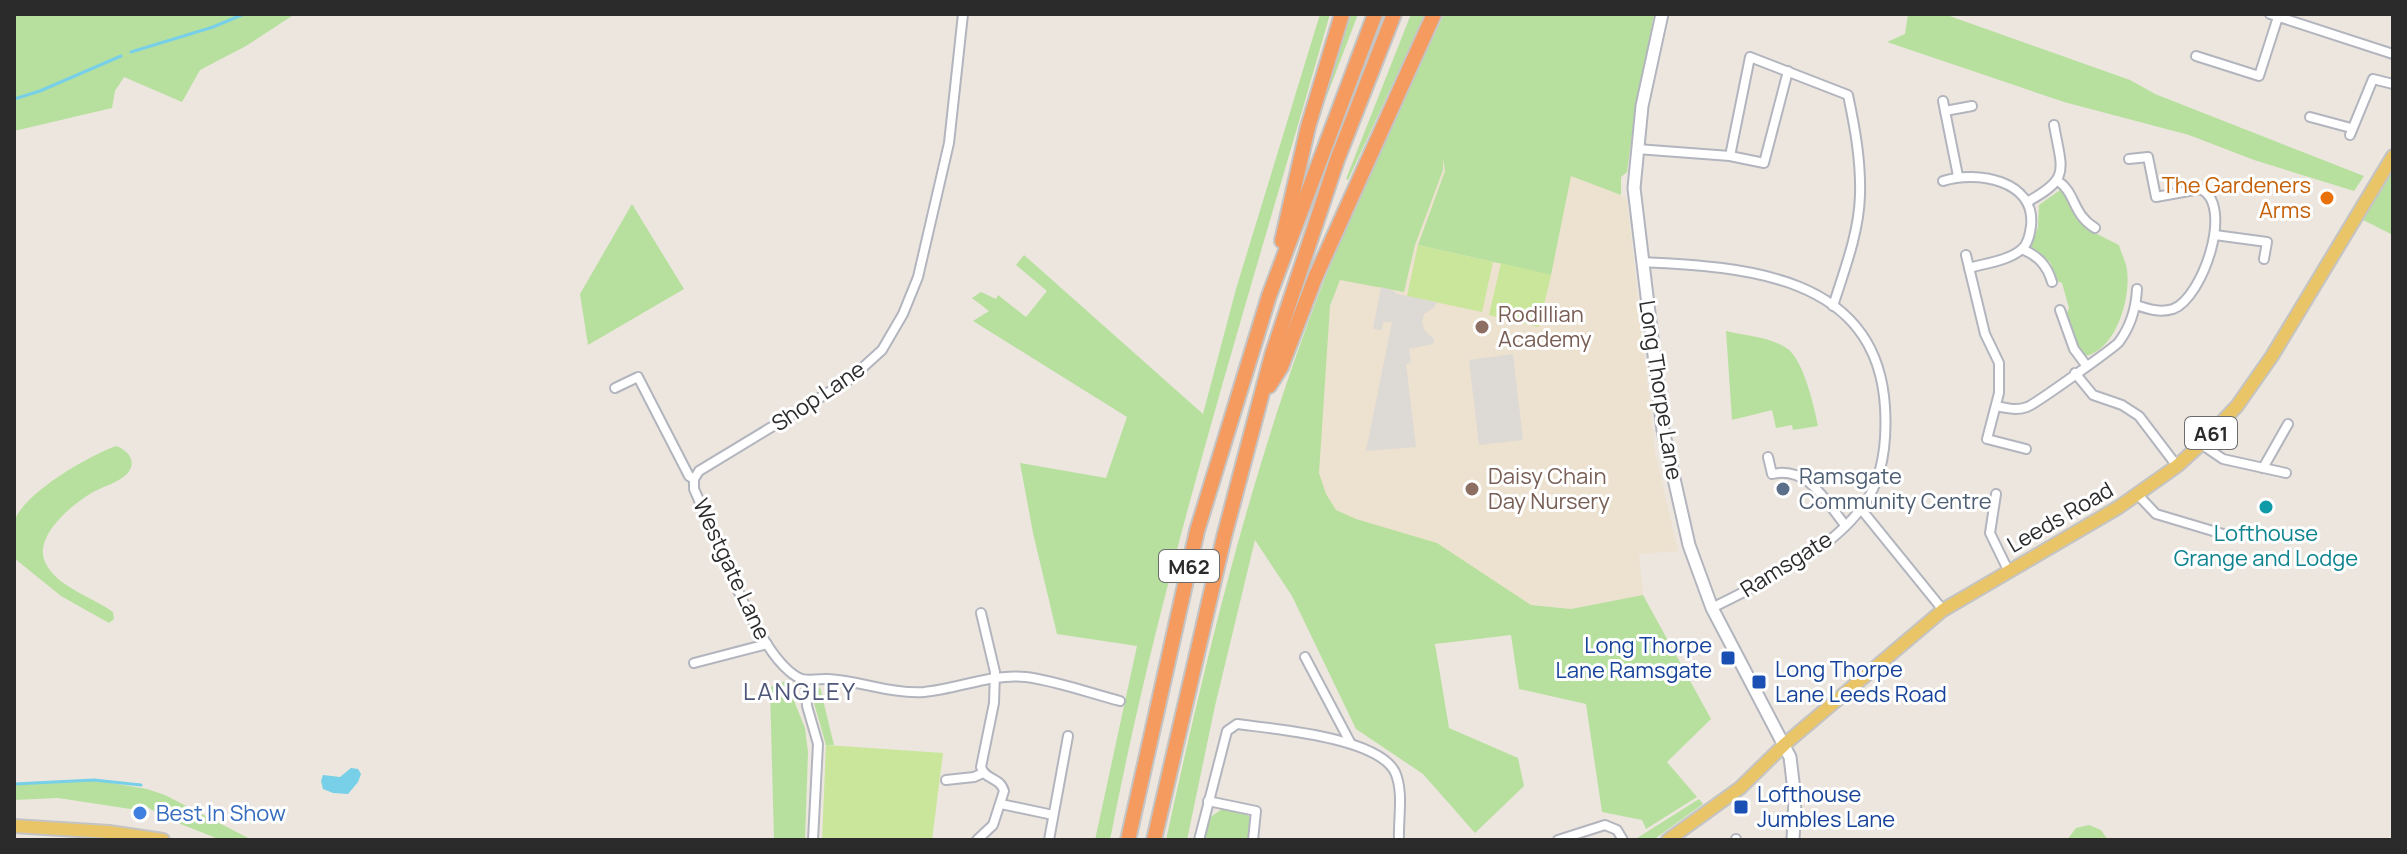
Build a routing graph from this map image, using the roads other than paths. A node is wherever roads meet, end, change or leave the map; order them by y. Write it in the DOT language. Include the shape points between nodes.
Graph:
graph roads {
  1 [pos="963,14"];
  2 [pos="1342,14"];
  3 [pos="1375,14"];
  4 [pos="1394,14"];
  5 [pos="1434,14"];
  6 [pos="1662,14"];
  7 [pos="2274,15"];
  8 [pos="2393,54"];
  9 [pos="2196,56"];
  10 [pos="1788,71"];
  11 [pos="2393,84"];
  12 [pos="1943,101"];
  13 [pos="1972,106"];
  14 [pos="1945,111"];
  15 [pos="2310,117"];
  16 [pos="2054,125"];
  17 [pos="1637,149"];
  18 [pos="1730,156"];
  19 [pos="2393,156"];
  20 [pos="2129,159"];
  21 [pos="1958,176"];
  22 [pos="1943,181"];
  23 [pos="2058,181"];
  24 [pos="2027,202"];
  25 [pos="2095,228"];
  26 [pos="2215,235"];
  27 [pos="2022,249"];
  28 [pos="1966,255"];
  29 [pos="2264,259"];
  30 [pos="1642,262"];
  31 [pos="1969,268"];
  32 [pos="2052,282"];
  33 [pos="2137,289"];
  34 [pos="1269,296"];
  35 [pos="2136,305"];
  36 [pos="1833,306"];
  37 [pos="2060,310"];
  38 [pos="2086,365"];
  39 [pos="2075,373"];
  40 [pos="615,388"];
  41 [pos="1264,394"];
  42 [pos="1996,406"];
  43 [pos="2288,424"];
  44 [pos="2201,444"];
  45 [pos="2026,449"];
  46 [pos="1768,457"];
  47 [pos="2177,466"];
  48 [pos="2263,468"];
  49 [pos="2286,473"];
  50 [pos="694,484"];
  51 [pos="1996,494"];
  52 [pos="2137,494"];
  53 [pos="1861,509"];
  54 [pos="1845,525"];
  55 [pos="2223,534"];
  56 [pos="2008,570"];
  57 [pos="1712,608"];
  58 [pos="1943,610"];
  59 [pos="981,613"];
  60 [pos="767,644"];
  61 [pos="1305,657"];
  62 [pos="694,663"];
  63 [pos="995,678"];
  64 [pos="806,681"];
  65 [pos="1120,701"];
  66 [pos="1068,736"];
  67 [pos="1350,742"];
  68 [pos="1785,744"];
  69 [pos="983,773"];
  70 [pos="946,780"];
  71 [pos="1208,801"];
  72 [pos="1001,804"];
  73 [pos="1053,815"];
  74 [pos="14,826"];
  75 [pos="163,840"];
  76 [pos="813,840"];
  77 [pos="977,840"];
  78 [pos="1049,840"];
  79 [pos="1128,840"];
  80 [pos="1154,840"];
  81 [pos="1199,840"];
  82 [pos="1253,840"];
  83 [pos="1399,840"];
  84 [pos="1558,840"];
  85 [pos="1623,840"];
  86 [pos="1668,840"];
  87 [pos="1793,840"];
  1 -- 50 [label="street, Shop Lane" via="949,143 918,277 903,314 882,350 849,380 699,471"];
  2 -- 34 [label="highway, M62" via="1308,127"];
  3 -- 34 [label="highway, M62"];
  4 -- 41 [label="highway, M62" via="1337,160"];
  5 -- 41 [label="highway" via="1315,278 1281,367"];
  6 -- 17 [label="main road, Long Thorpe Lane"];
  7 -- 8 [label="street"];
  7 -- 9 [label="street" via="2259,76"];
  10 -- 18 [label="street" via="1764,163"];
  10 -- 18 [label="street" via="1750,57"];
  10 -- 36 [label="street" via="1848,95 1858,147 1860,198 1850,255"];
  11 -- 15 [label="street" via="2373,79 2350,132"];
  12 -- 14 [label="street"];
  13 -- 14 [label="street"];
  14 -- 21 [label="street"];
  16 -- 23 [label="street"];
  17 -- 18 [label="street"];
  17 -- 30 [label="main road, Long Thorpe Lane" via="1634,188"];
  19 -- 44 [label="main road, Leeds Road / A61" via="2272,356 2237,406"];
  20 -- 26 [label="street" via="2148,157 2156,197 2207,192"];
  21 -- 22 [label="street"];
  21 -- 24 [label="street" via="2004,182"];
  23 -- 24 [label="street"];
  23 -- 25 [label="street"];
  24 -- 27 [label="street" via="2031,225"];
  26 -- 29 [label="street" via="2267,242"];
  26 -- 35 [label="street" via="2202,275 2184,303 2158,311"];
  27 -- 31 [label="street"];
  27 -- 32 [label="street" via="2036,255"];
  28 -- 31 [label="street"];
  30 -- 36 [label="street, Ramsgate" via="1770,275"];
  30 -- 57 [label="main road, Long Thorpe Lane" via="1663,430 1689,545"];
  31 -- 42 [label="street" via="1985,334 1999,363"];
  33 -- 35 [label="street"];
  34 -- 79 [label="highway, M62" via="1197,531"];
  35 -- 38 [label="street" via="2116,346"];
  36 -- 53 [label="street, Ramsgate" via="1873,353 1885,400 1881,469"];
  37 -- 38 [label="street" via="2074,349"];
  38 -- 39 [label="street"];
  39 -- 42 [label="street" via="2029,407"];
  39 -- 47 [label="street" via="2093,395 2139,416"];
  40 -- 50 [label="street, Westgate Lane" via="638,377"];
  41 -- 80 [label="highway, M62" via="1224,537"];
  42 -- 45 [label="street" via="1987,439"];
  43 -- 48 [label="street"];
  44 -- 47 [label="main road, Leeds Road / A61"];
  44 -- 48 [label="street" via="2223,459"];
  46 -- 54 [label="street" via="1772,474 1805,478"];
  47 -- 52 [label="main road, Leeds Road / A61"];
  48 -- 49 [label="street"];
  50 -- 60 [label="street, Westgate Lane"];
  51 -- 56 [label="street" via="1990,533"];
  52 -- 55 [label="street" via="2156,514"];
  52 -- 56 [label="main road, Leeds Road / A61"];
  53 -- 54 [label="street, Ramsgate"];
  53 -- 58 [label="street"];
  54 -- 57 [label="street, Ramsgate" via="1809,554"];
  56 -- 58 [label="main road, Leeds Road / A61"];
  57 -- 68 [label="main road, Long Thorpe Lane"];
  58 -- 68 [label="main road, Leeds Road / A61"];
  59 -- 63 [label="street"];
  60 -- 62 [label="street"];
  60 -- 64 [label="street, Westgate Lane" via="790,672"];
  61 -- 67 [label="street"];
  63 -- 64 [label="street" via="923,692 829,679"];
  63 -- 65 [label="street" via="1026,677"];
  63 -- 69 [label="street"];
  64 -- 76 [label="street" via="818,744"];
  66 -- 73 [label="street"];
  67 -- 71 [label="street" via="1231,726"];
  67 -- 83 [label="street" via="1394,769"];
  68 -- 86 [label="main road, Leeds Road / A61" via="1740,788"];
  68 -- 87 [label="main road, Long Thorpe Lane" via="1794,784"];
  69 -- 70 [label="street"];
  69 -- 72 [label="street" via="1001,784"];
  71 -- 81 [label="street"];
  71 -- 82 [label="street" via="1256,811"];
  72 -- 73 [label="street"];
  72 -- 77 [label="street" via="993,825"];
  73 -- 78 [label="street"];
  74 -- 75 [label="main road"];
  84 -- 85 [label="street" via="1605,825"];
}
